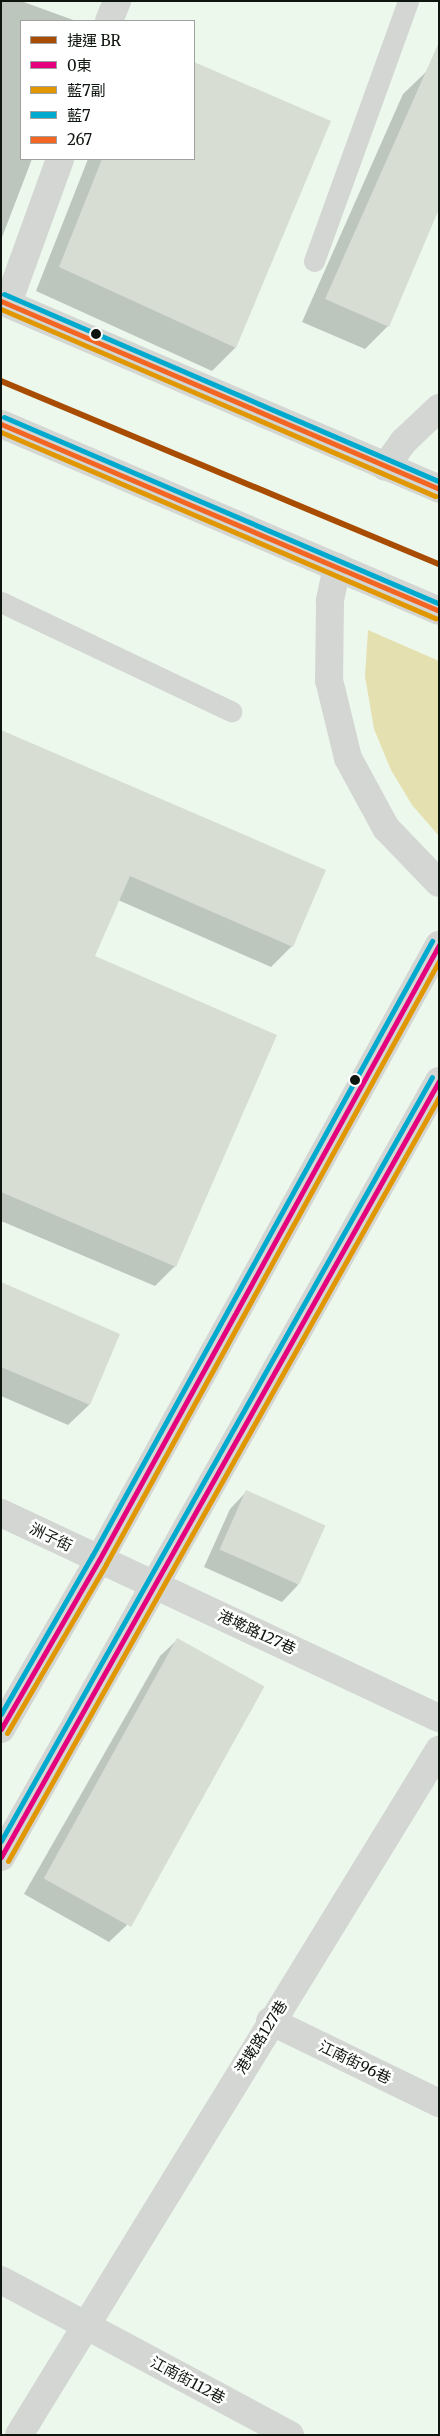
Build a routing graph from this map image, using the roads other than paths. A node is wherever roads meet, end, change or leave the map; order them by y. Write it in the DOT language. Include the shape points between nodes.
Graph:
graph roads {
  1 [pos="117,1"];
  2 [pos="408,1"];
  3 [pos="110,20"];
  4 [pos="60,160"];
  5 [pos="314,261"];
  6 [pos="4,302"];
  7 [pos="439,408"];
  8 [pos="1,424"];
  9 [pos="385,467"];
  10 [pos="439,489"];
  11 [pos="337,567"];
  12 [pos="1,602"];
  13 [pos="439,612"];
  14 [pos="231,711"];
  15 [pos="439,883"];
  16 [pos="439,945"];
  17 [pos="438,1083"];
  18 [pos="1,1513"];
  19 [pos="99,1560"];
  20 [pos="157,1584"];
  21 [pos="439,1718"];
  22 [pos="1,1729"];
  23 [pos="439,1750"];
  24 [pos="1,1857"];
  25 [pos="270,2021"];
  26 [pos="439,2103"];
  27 [pos="1,2280"];
  28 [pos="85,2325"];
  29 [pos="19,2435"];
  30 [pos="290,2435"];
  1 -- 3 [label="street"];
  2 -- 5 [label="lane"];
  4 -- 6 [label="street"];
  6 -- 9 [label="street"];
  7 -- 9 [label="street" via="403,442"];
  8 -- 11 [label="street"];
  9 -- 10 [label="street"];
  11 -- 13 [label="street"];
  11 -- 15 [label="street" via="330,601 329,680 348,758 386,828"];
  12 -- 14 [label="lane"];
  16 -- 19 [label="street"];
  17 -- 20 [label="street"];
  18 -- 19 [label="street, 洲子街"];
  19 -- 20 [label="street, 洲子街"];
  19 -- 22 [label="street"];
  20 -- 21 [label="street, 港墘路127巷"];
  20 -- 24 [label="street"];
  23 -- 25 [label="street, 港墘路127巷"];
  25 -- 26 [label="street, 江南街96巷"];
  25 -- 28 [label="street, 港墘路127巷"];
  27 -- 28 [label="street, 江南街112巷"];
  28 -- 29 [label="street, 港墘路127巷"];
  28 -- 30 [label="street, 江南街112巷"];
}
